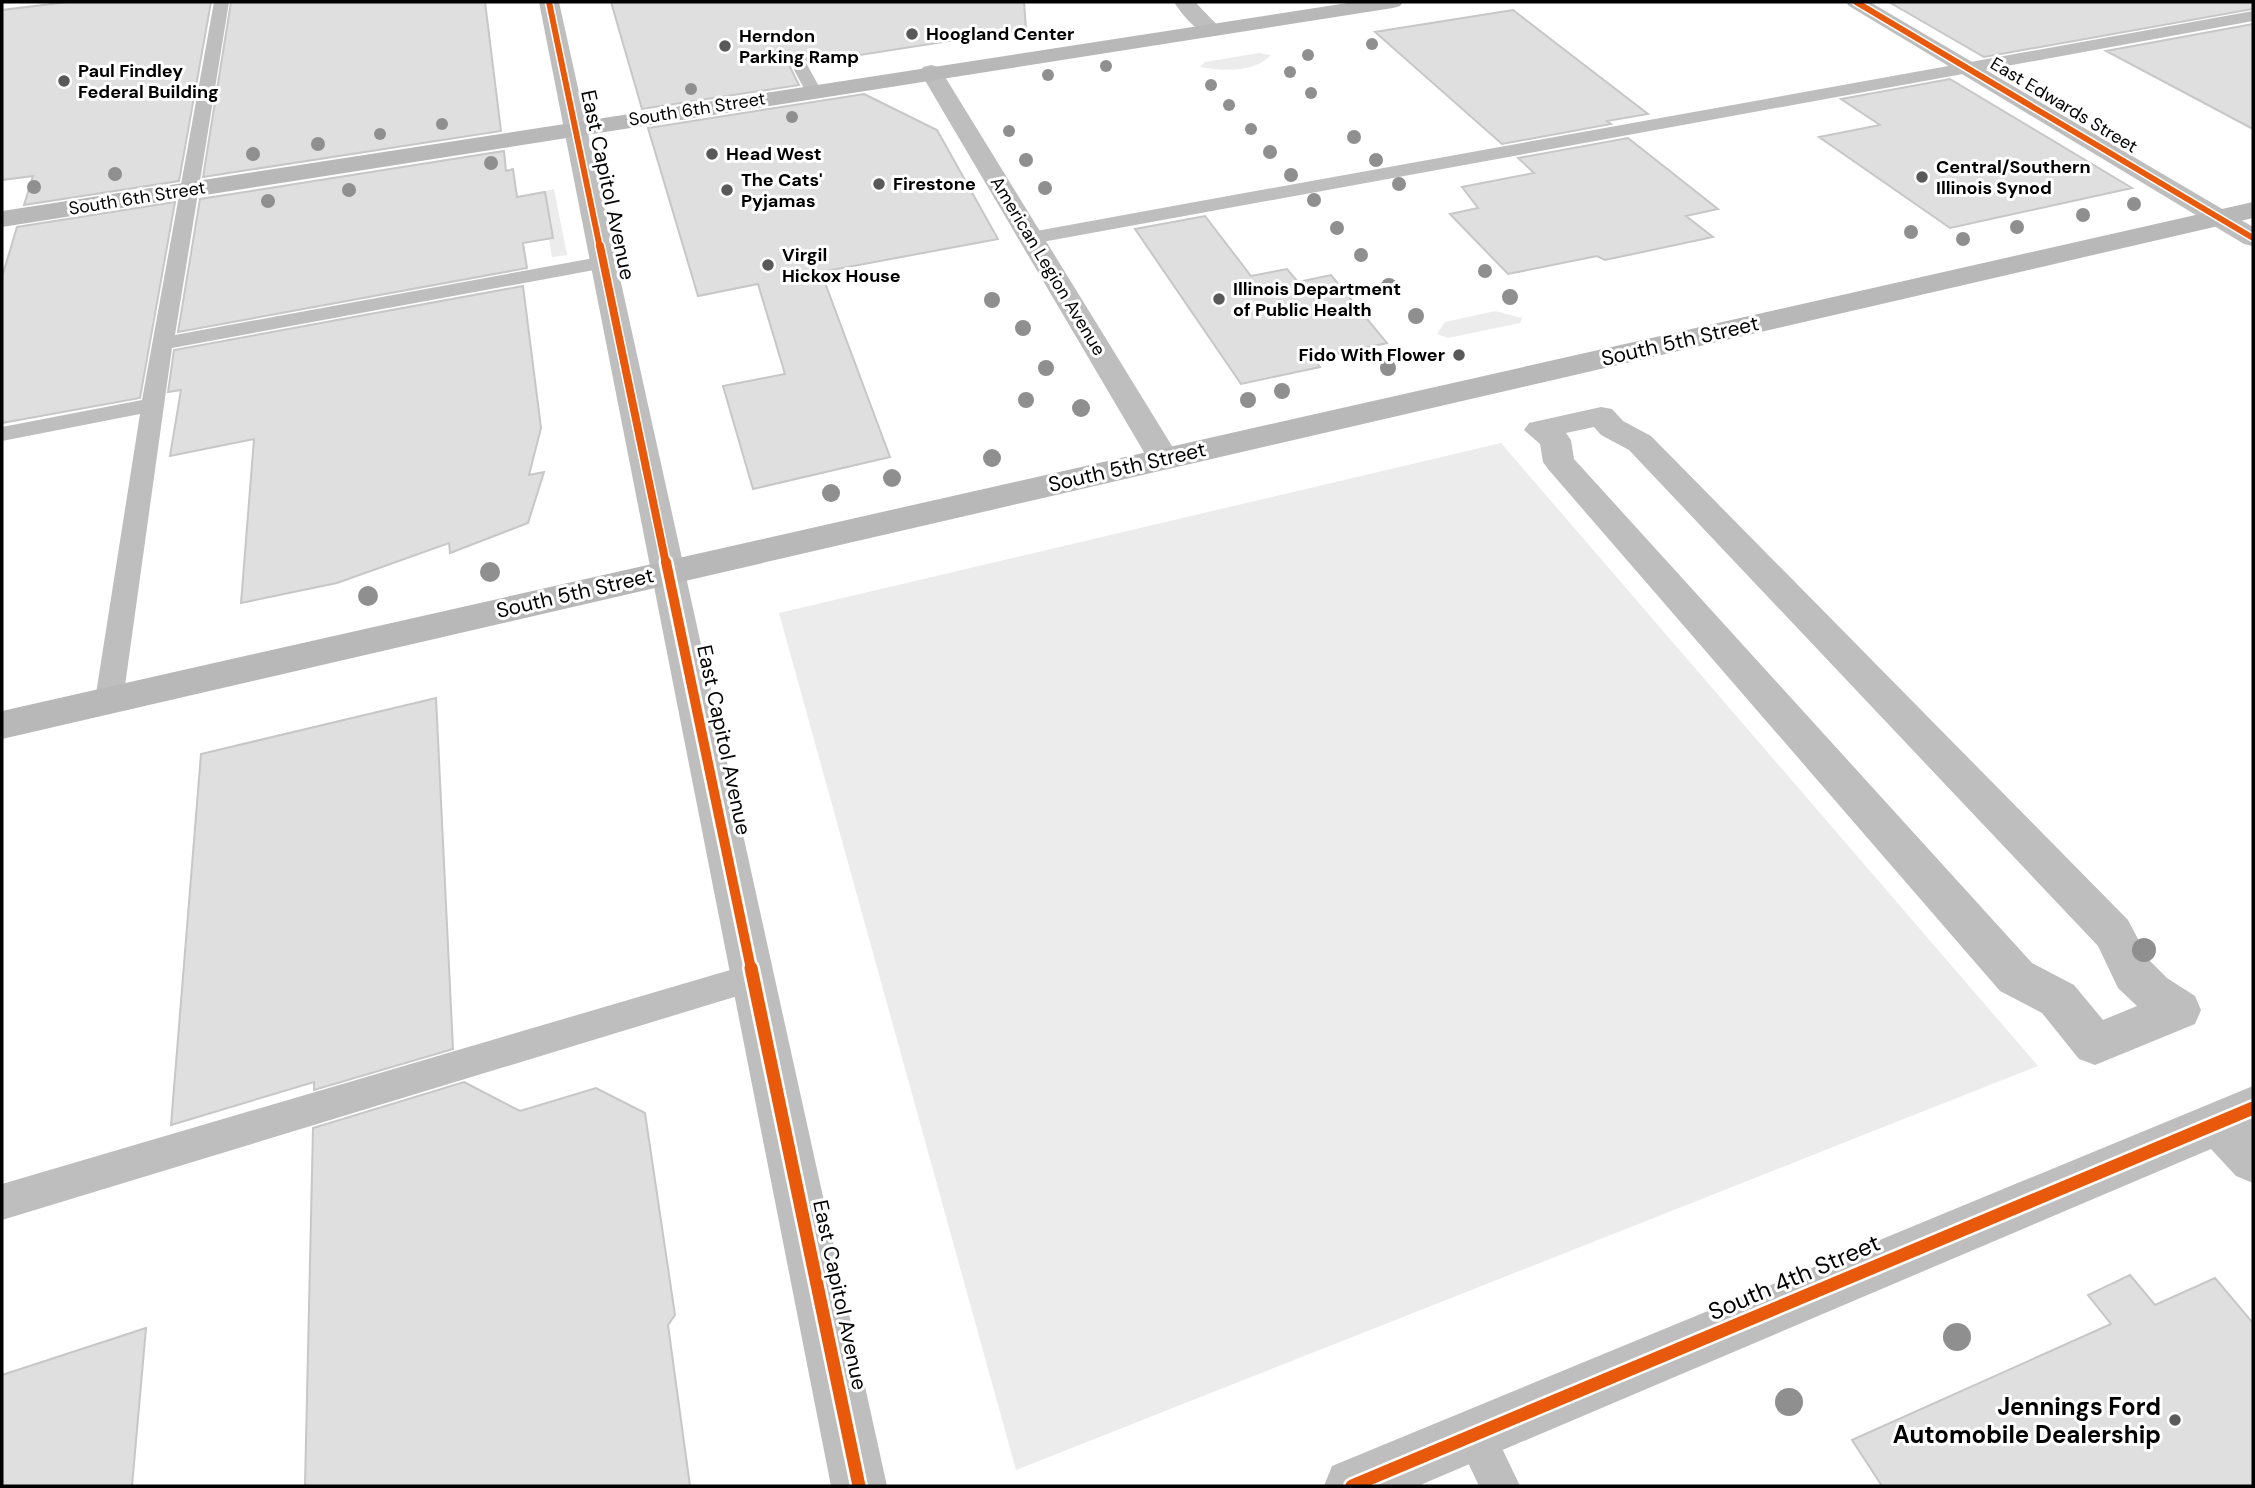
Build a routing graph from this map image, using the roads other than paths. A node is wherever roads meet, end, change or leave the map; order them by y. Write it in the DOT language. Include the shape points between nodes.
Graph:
graph roads {
  1 [pos="221,2"];
  2 [pos="548,2"];
  3 [pos="1184,2"];
  4 [pos="1393,2"];
  5 [pos="1856,2"];
  6 [pos="2253,16"];
  7 [pos="1211,30"];
  8 [pos="799,65"];
  9 [pos="1969,68"];
  10 [pos="931,72"];
  11 [pos="798,89"];
  12 [pos="577,128"];
  13 [pos="190,190"];
  14 [pos="2253,210"];
  15 [pos="2219,218"];
  16 [pos="2,219"];
  17 [pos="1031,238"];
  18 [pos="2253,238"];
  19 [pos="605,262"];
  20 [pos="163,342"];
  21 [pos="152,405"];
  22 [pos="2,434"];
  23 [pos="1164,459"];
  24 [pos="669,571"];
  25 [pos="109,701"];
  26 [pos="2,726"];
  27 [pos="754,977"];
  28 [pos="2095,1044"];
  29 [pos="2236,1115"];
  30 [pos="2253,1160"];
  31 [pos="2,1202"];
  32 [pos="1475,1435"];
  33 [pos="859,1486"];
  34 [pos="1352,1486"];
  35 [pos="1500,1486"];
  1 -- 13 [label="lane"];
  2 -- 12 [label="street, East Capitol Avenue"];
  3 -- 7 [label="street"];
  4 -- 7 [label="main road, South 6th Street"];
  5 -- 9 [label="street, East Edwards Street"];
  6 -- 9 [label="lane"];
  7 -- 10 [label="main road, South 6th Street"];
  8 -- 11 [label="lane"];
  9 -- 15 [label="street, East Edwards Street"];
  9 -- 17 [label="lane"];
  10 -- 11 [label="main road, South 6th Street"];
  10 -- 17 [label="street, American Legion Avenue"];
  11 -- 12 [label="main road, South 6th Street"];
  12 -- 13 [label="main road, South 6th Street"];
  12 -- 19 [label="street, East Capitol Avenue"];
  13 -- 16 [label="main road, South 6th Street"];
  13 -- 20 [label="lane"];
  14 -- 15 [label="main road, South 5th Street"];
  15 -- 18 [label="street, East Edwards Street"];
  15 -- 23 [label="main road, South 5th Street"];
  17 -- 23 [label="street, American Legion Avenue"];
  19 -- 20 [label="lane"];
  19 -- 24 [label="street, East Capitol Avenue"];
  20 -- 21 [label="lane"];
  21 -- 22 [label="lane"];
  21 -- 25 [label="lane"];
  23 -- 24 [label="main road, South 5th Street"];
  24 -- 25 [label="main road, South 5th Street"];
  24 -- 27 [label="street, East Capitol Avenue"];
  25 -- 26 [label="main road, South 5th Street"];
  27 -- 31 [label="lane"];
  27 -- 33 [label="street, East Capitol Avenue"];
  28 -- 28 [label="street" via="2179,1010 2141,984 2113,933 1640,443 1612,428 1601,416 1540,430 1558,445 1559,462 2016,977 2058,999"];
  29 -- 30 [label="street"];
  29 -- 32 [label="street, South 4th Street"];
  32 -- 34 [label="street, South 4th Street"];
  32 -- 35 [label="lane"];
}
